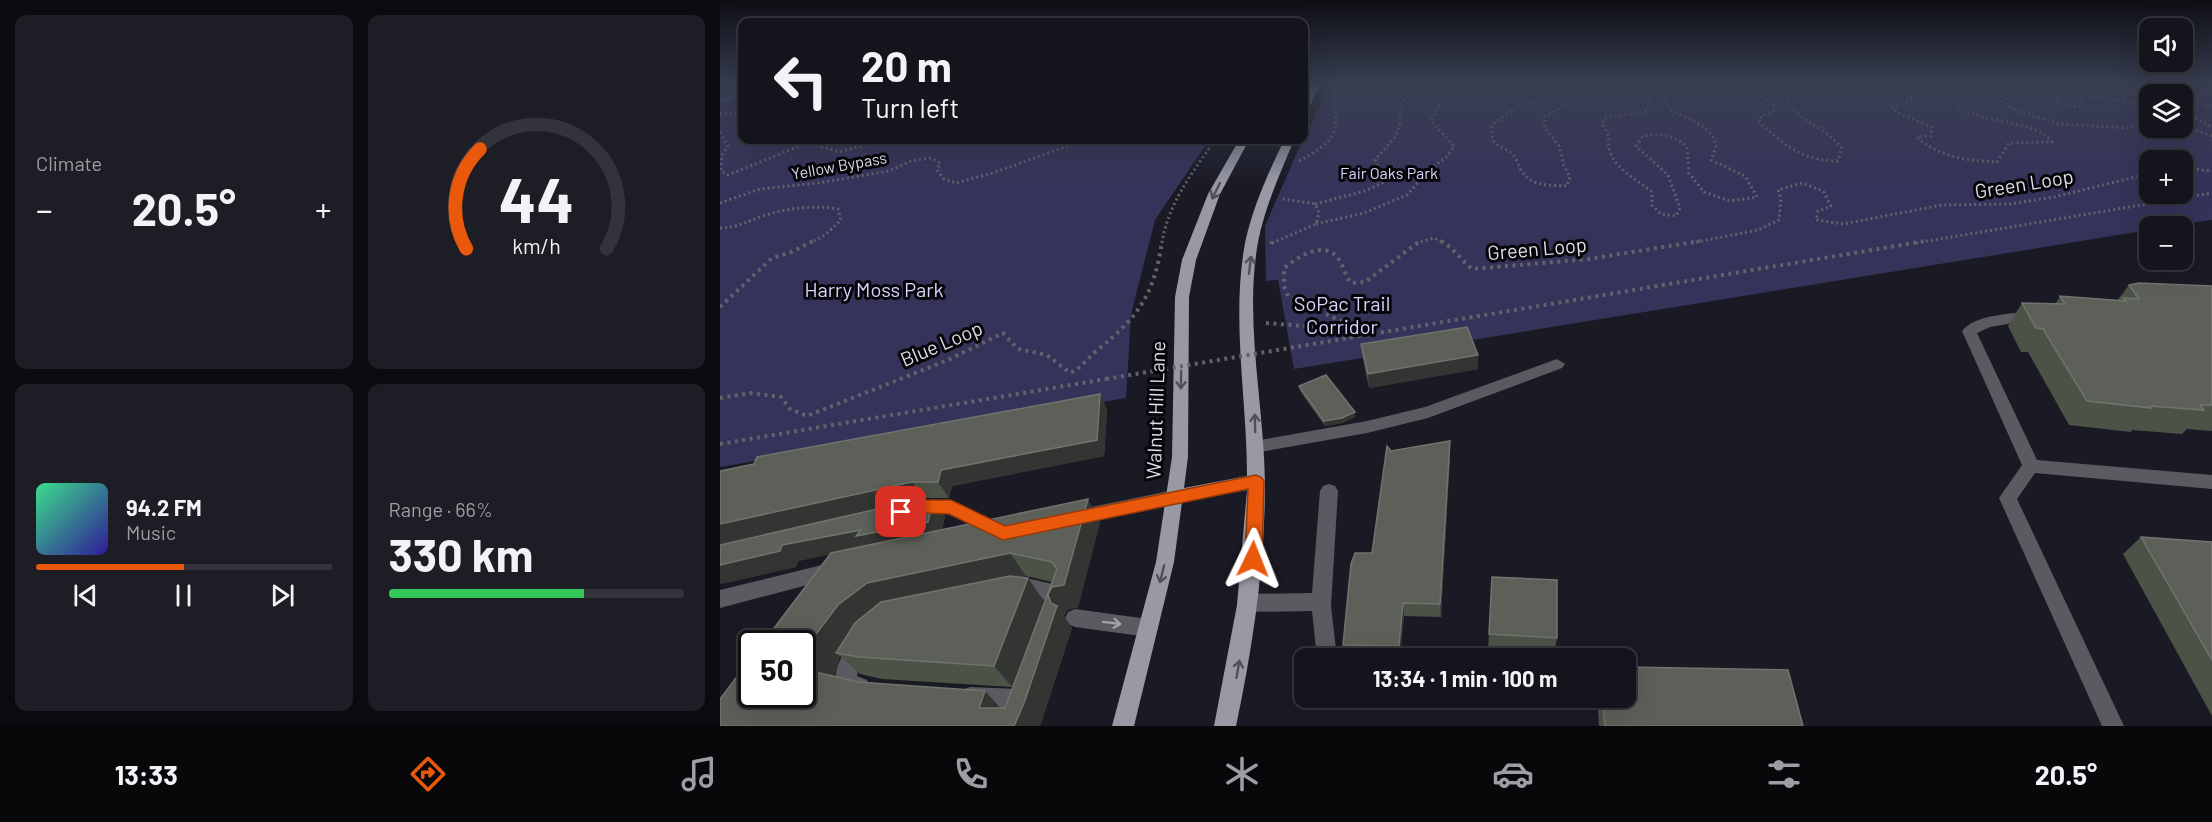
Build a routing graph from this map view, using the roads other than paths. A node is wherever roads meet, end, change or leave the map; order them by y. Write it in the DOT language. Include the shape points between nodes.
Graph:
graph roads {
  1 [pos="1242,144"];
  2 [pos="1287,144"];
  3 [pos="2043,314"];
  4 [pos="1557,364"];
  5 [pos="1255,447"];
  6 [pos="2031,465"];
  7 [pos="1256,481"];
  8 [pos="2212,482"];
  9 [pos="1329,490"];
  10 [pos="1174,497"];
  11 [pos="901,512"];
  12 [pos="1060,521"];
  13 [pos="980,538"];
  14 [pos="852,566"];
  15 [pos="828,571"];
  16 [pos="993,594"];
  17 [pos="720,598"];
  18 [pos="808,598"];
  19 [pos="1247,603"];
  20 [pos="1321,606"];
  21 [pos="1075,618"];
  22 [pos="1049,622"];
  23 [pos="1148,628"];
  24 [pos="869,636"];
  25 [pos="1326,648"];
  26 [pos="882,691"];
  27 [pos="952,696"];
  28 [pos="1021,699"];
  29 [pos="1126,722"];
  30 [pos="1225,726"];
  31 [pos="2113,726"];
  1 -- 10 [label="main road, Walnut Hill Lane, one-way" via="1214,194 1189,260 1182,297 1180,456"];
  5 -- 2 [label="main road, one-way" via="1246,300 1259,211"];
  3 -- 6 [label="lane" via="1987,323 1969,331"];
  4 -- 5 [label="lane" via="1428,412"];
  5 -- 7 [label="main road"];
  6 -- 8 [label="lane"];
  6 -- 31 [label="lane" via="2008,498"];
  7 -- 10 [label="main road"];
  7 -- 19 [label="main road"];
  9 -- 20 [label="lane"];
  10 -- 12 [label="lane"];
  10 -- 23 [label="main road, Walnut Hill Lane, one-way" via="1165,562"];
  11 -- 13 [label="lane" via="951,507 1009,532"];
  14 -- 15 [label="lane"];
  15 -- 17 [label="lane"];
  15 -- 18 [label="lane"];
  16 -- 22 [label="lane" via="1026,587 1059,593"];
  19 -- 20 [label="lane" via="1310,601"];
  30 -- 19 [label="main road, one-way" via="1238,671"];
  20 -- 25 [label="lane"];
  21 -- 23 [label="lane, one-way"];
  23 -- 29 [label="main road, Walnut Hill Lane"];
  24 -- 26 [label="lane" via="849,664 845,684"];
  27 -- 28 [label="lane"];
}
